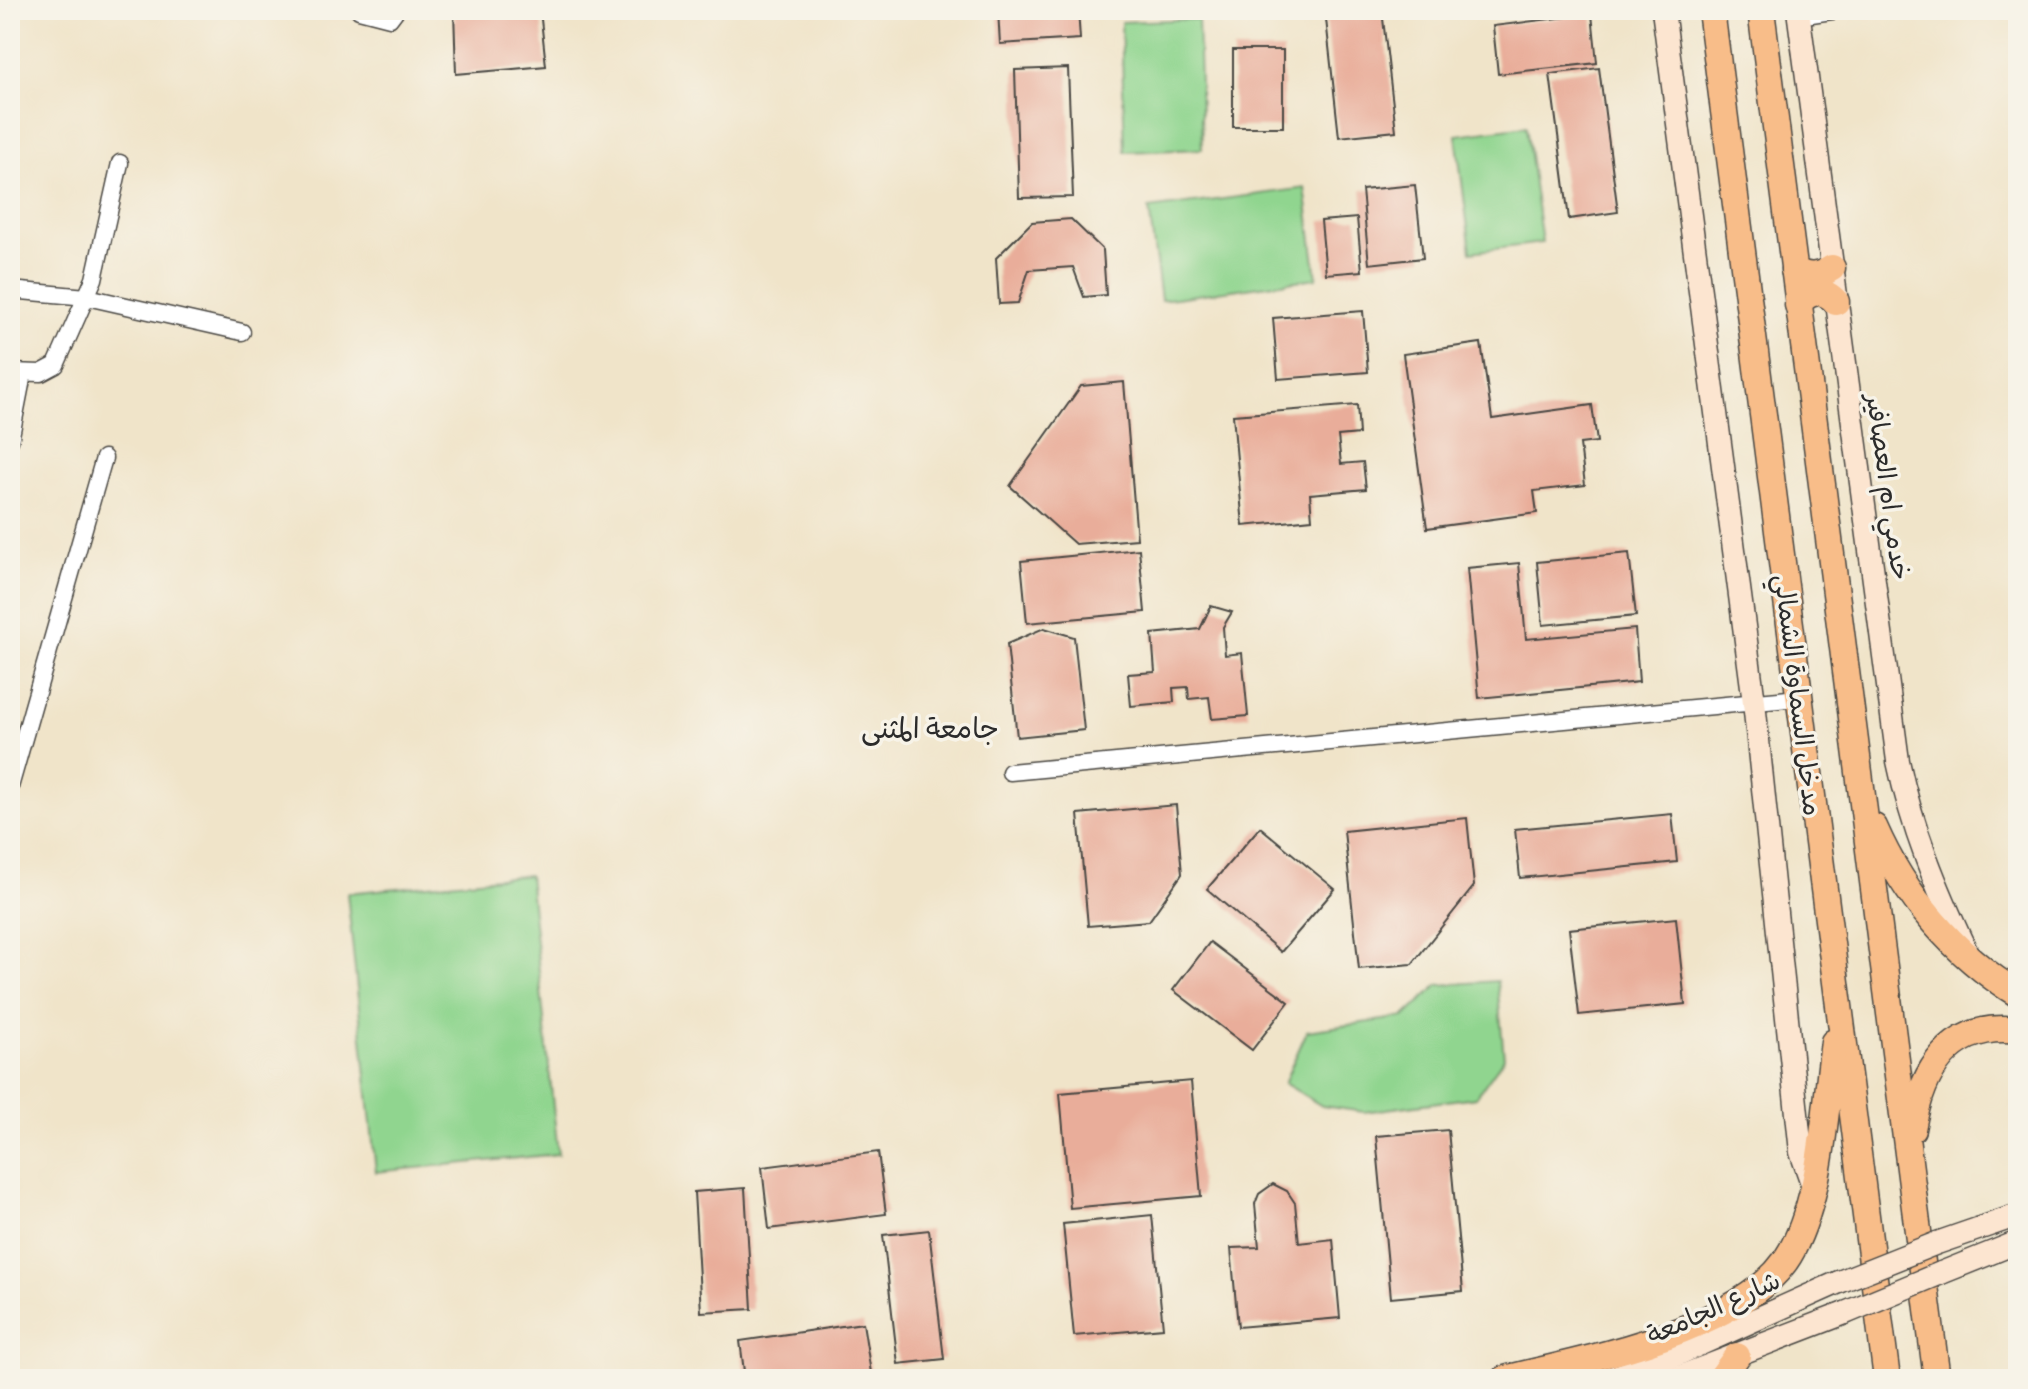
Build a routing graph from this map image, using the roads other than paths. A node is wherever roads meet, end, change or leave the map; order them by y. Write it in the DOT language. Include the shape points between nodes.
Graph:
graph roads {
  1 [pos="359,10"];
  2 [pos="396,10"];
  3 [pos="1663,10"];
  4 [pos="1711,10"];
  5 [pos="1761,10"];
  6 [pos="1838,10"];
  7 [pos="1798,13"];
  8 [pos="120,163"];
  9 [pos="1794,270"];
  10 [pos="1831,284"];
  11 [pos="10,290"];
  12 [pos="87,297"];
  13 [pos="1798,305"];
  14 [pos="242,332"];
  15 [pos="17,373"];
  16 [pos="10,441"];
  17 [pos="104,458"];
  18 [pos="1799,698"];
  19 [pos="1754,702"];
  20 [pos="1010,772"];
  21 [pos="10,787"];
  22 [pos="1863,798"];
  23 [pos="1970,960"];
  24 [pos="2018,994"];
  25 [pos="1838,1006"];
  26 [pos="2018,1030"];
  27 [pos="1908,1149"];
  28 [pos="1813,1186"];
  29 [pos="2018,1215"];
  30 [pos="2018,1242"];
  31 [pos="1737,1356"];
  32 [pos="1505,1379"];
  33 [pos="1608,1379"];
  34 [pos="1674,1379"];
  35 [pos="1720,1379"];
  36 [pos="1887,1379"];
  37 [pos="1937,1379"];
  1 -- 2 [label="street" via="390,18"];
  3 -- 19 [label="main road"];
  4 -- 18 [label="highway, مدخل السماوة الشمالي"];
  5 -- 9 [label="highway, مدخل السماوة الشمالي"];
  6 -- 7 [label="street"];
  7 -- 10 [label="main road, خدمي ام العصافير"];
  8 -- 12 [label="street"];
  9 -- 10 [label="highway"];
  9 -- 13 [label="highway, مدخل السماوة الشمالي"];
  10 -- 13 [label="highway"];
  10 -- 23 [label="main road, خدمي ام العصافير" via="1905,797 1927,866"];
  11 -- 12 [label="street"];
  12 -- 14 [label="street"];
  12 -- 15 [label="street" via="56,365 41,373"];
  13 -- 22 [label="highway, مدخل السماوة الشمالي"];
  15 -- 16 [label="street"];
  17 -- 21 [label="street"];
  18 -- 19 [label="street"];
  18 -- 25 [label="highway, مدخل السماوة الشمالي"];
  19 -- 20 [label="street"];
  19 -- 28 [label="main road" via="1799,1140"];
  22 -- 23 [label="highway" via="1882,847 1909,892"];
  22 -- 27 [label="highway, مدخل السماوة الشمالي"];
  23 -- 24 [label="highway"];
  25 -- 28 [label="highway"];
  25 -- 36 [label="highway, مدخل السماوة الشمالي"];
  26 -- 27 [label="highway" via="1974,1034 1950,1046 1931,1069 1916,1104"];
  27 -- 37 [label="highway, مدخل السماوة الشمالي"];
  28 -- 32 [label="highway" via="1791,1252 1758,1291 1651,1340"];
  29 -- 33 [label="main road, شارع الجامعة, bridge" via="1839,1282 1663,1361"];
  30 -- 31 [label="main road, bridge"];
  31 -- 34 [label="main road"];
  31 -- 35 [label="highway"];
}
